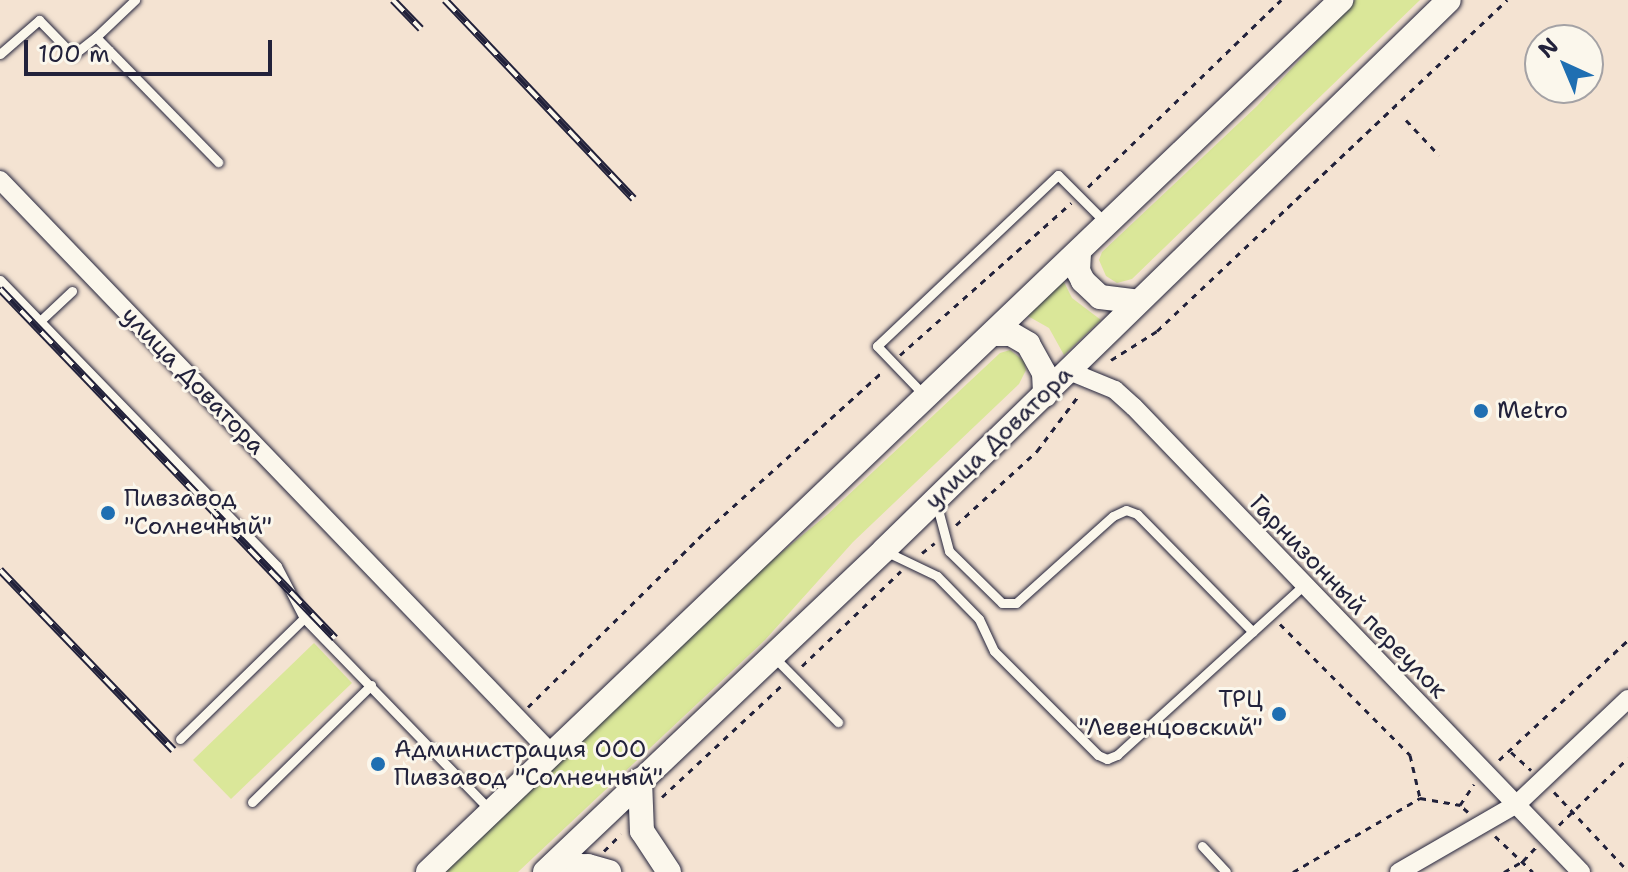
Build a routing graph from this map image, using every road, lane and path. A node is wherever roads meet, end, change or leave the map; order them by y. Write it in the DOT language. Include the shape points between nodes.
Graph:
graph roads {
  1 [pos="135,0"];
  2 [pos="1341,0"];
  3 [pos="1449,0"];
  4 [pos="1507,0"];
  5 [pos="96,37"];
  6 [pos="0,54"];
  7 [pos="1406,120"];
  8 [pos="1439,155"];
  9 [pos="218,162"];
  10 [pos="0,180"];
  11 [pos="1108,225"];
  12 [pos="1079,253"];
  13 [pos="0,280"];
  14 [pos="72,291"];
  15 [pos="1138,302"];
  16 [pos="40,321"];
  17 [pos="993,334"];
  18 [pos="1080,375"];
  19 [pos="1045,395"];
  20 [pos="926,398"];
  21 [pos="935,500"];
  22 [pos="943,537"];
  23 [pos="884,550"];
  24 [pos="911,562"];
  25 [pos="1303,586"];
  26 [pos="1271,615"];
  27 [pos="304,618"];
  28 [pos="1253,632"];
  29 [pos="1628,640"];
  30 [pos="773,655"];
  31 [pos="793,675"];
  32 [pos="371,685"];
  33 [pos="1628,699"];
  34 [pos="838,722"];
  35 [pos="180,739"];
  36 [pos="1511,752"];
  37 [pos="552,754"];
  38 [pos="1628,758"];
  39 [pos="1482,771"];
  40 [pos="1542,779"];
  41 [pos="640,780"];
  42 [pos="1420,798"];
  43 [pos="252,802"];
  44 [pos="1517,804"];
  45 [pos="1460,805"];
  46 [pos="492,811"];
  47 [pos="1572,812"];
  48 [pos="640,815"];
  49 [pos="1483,824"];
  50 [pos="1547,836"];
  51 [pos="1202,846"];
  52 [pos="1523,861"];
  53 [pos="549,868"];
  54 [pos="599,869"];
  55 [pos="1628,871"];
  56 [pos="428,872"];
  57 [pos="669,872"];
  58 [pos="1226,872"];
  59 [pos="1293,872"];
  60 [pos="1399,872"];
  61 [pos="1504,872"];
  62 [pos="1533,872"];
  63 [pos="1581,872"];
  1 -- 5 [label="lane"];
  2 -- 11 [label="street"];
  3 -- 15 [label="street, улица Доватора"];
  4 -- 18 [label="path" via="1157,331"];
  5 -- 6 [label="lane" via="73,55 39,20"];
  5 -- 9 [label="lane"];
  7 -- 8 [label="path"];
  10 -- 37 [label="street, улица Доватора"];
  11 -- 12 [label="street"];
  11 -- 20 [label="lane" via="1058,175 877,346"];
  12 -- 15 [label="street" via="1078,271 1100,297"];
  12 -- 17 [label="street"];
  13 -- 16 [label="lane"];
  14 -- 16 [label="lane"];
  15 -- 18 [label="street, улица Доватора"];
  16 -- 27 [label="lane" via="277,566"];
  17 -- 19 [label="street" via="1011,334 1028,344 1044,373"];
  17 -- 20 [label="street"];
  18 -- 19 [label="street, улица Доватора"];
  18 -- 22 [label="path" via="1037,451"];
  18 -- 25 [label="street, Гарнизонный переулок" via="1115,390 1134,407"];
  19 -- 21 [label="street, улица Доватора"];
  20 -- 37 [label="street"];
  21 -- 22 [label="lane"];
  21 -- 23 [label="street, улица Доватора"];
  22 -- 24 [label="path"];
  22 -- 28 [label="lane" via="949,551 989,593 1002,603 1016,603 1126,510 1137,514"];
  23 -- 24 [label="lane"];
  23 -- 30 [label="street, улица Доватора"];
  24 -- 28 [label="lane" via="937,576 979,619 994,651 1107,759"];
  24 -- 31 [label="path"];
  25 -- 26 [label="lane"];
  25 -- 39 [label="street, Гарнизонный переулок"];
  26 -- 28 [label="lane"];
  26 -- 42 [label="path" via="1410,755"];
  27 -- 32 [label="lane"];
  27 -- 35 [label="lane"];
  29 -- 36 [label="path"];
  30 -- 31 [label="lane"];
  30 -- 41 [label="street, улица Доватора"];
  31 -- 34 [label="lane"];
  31 -- 48 [label="path"];
  32 -- 43 [label="lane"];
  32 -- 46 [label="lane"];
  33 -- 40 [label="street"];
  36 -- 39 [label="path"];
  36 -- 40 [label="path"];
  37 -- 46 [label="street"];
  38 -- 47 [label="path"];
  39 -- 44 [label="street, Гарнизонный переулок"];
  39 -- 45 [label="path"];
  40 -- 44 [label="street"];
  40 -- 47 [label="path"];
  41 -- 48 [label="street"];
  41 -- 53 [label="street, улица Доватора"];
  42 -- 45 [label="path"];
  42 -- 59 [label="path"];
  44 -- 49 [label="street"];
  44 -- 50 [label="street, Гарнизонный переулок"];
  45 -- 49 [label="path"];
  46 -- 56 [label="street"];
  47 -- 50 [label="path"];
  47 -- 55 [label="path"];
  48 -- 54 [label="path"];
  48 -- 57 [label="street" via="642,831"];
  49 -- 52 [label="path"];
  49 -- 60 [label="street"];
  50 -- 52 [label="path"];
  50 -- 63 [label="street, Гарнизонный переулок"];
  51 -- 58 [label="lane"];
  52 -- 61 [label="path"];
  52 -- 62 [label="path"];
  53 -- 54 [label="street"];
}
